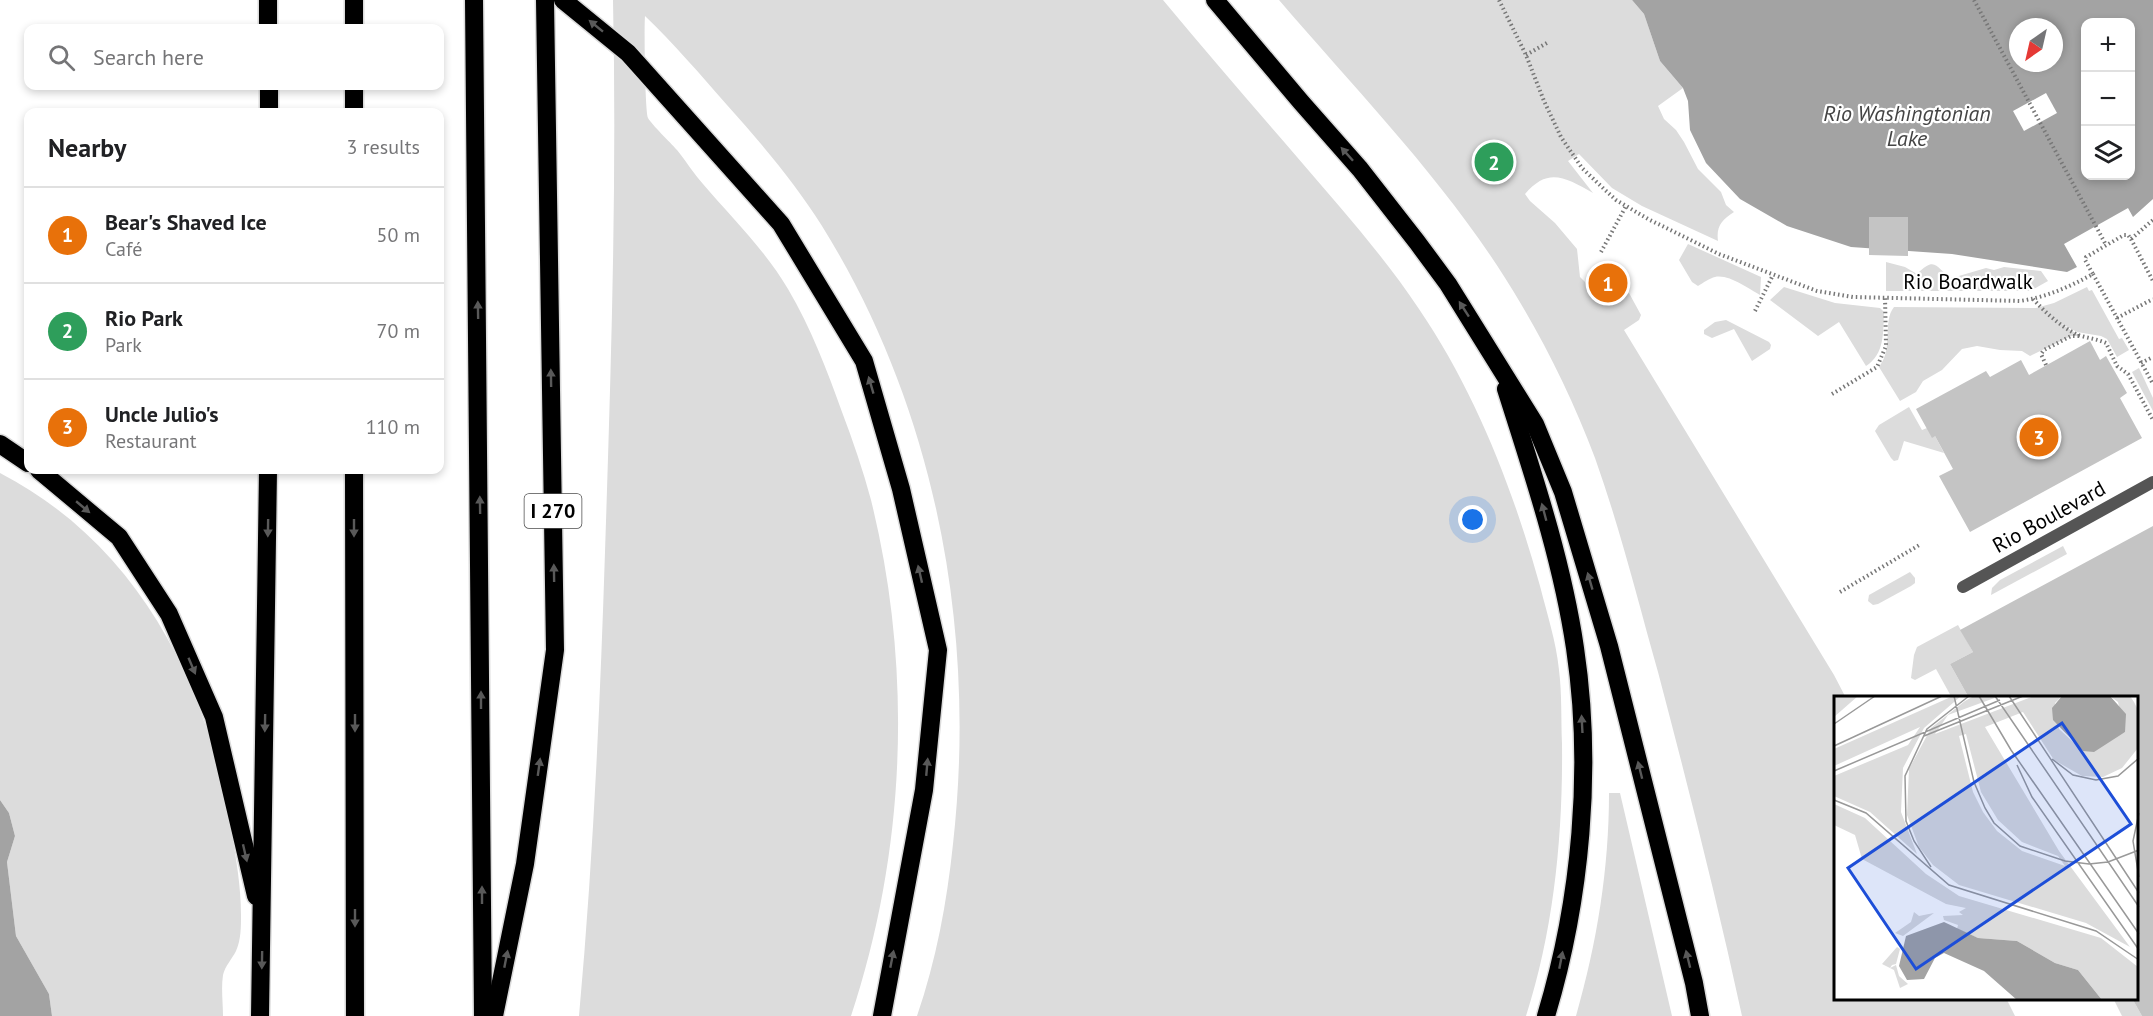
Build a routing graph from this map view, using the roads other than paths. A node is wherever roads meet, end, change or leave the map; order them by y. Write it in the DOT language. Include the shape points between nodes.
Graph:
graph roads {
  1 [pos="268,0"];
  2 [pos="354,0"];
  3 [pos="474,0"];
  4 [pos="544,0"];
  5 [pos="563,0"];
  6 [pos="1215,0"];
  7 [pos="268,24"];
  8 [pos="354,24"];
  9 [pos="269,90"];
  10 [pos="354,90"];
  11 [pos="269,108"];
  12 [pos="354,108"];
  13 [pos="1496,358"];
  14 [pos="0,444"];
  15 [pos="24,459"];
  16 [pos="44,474"];
  17 [pos="268,474"];
  18 [pos="354,474"];
  19 [pos="2153,482"];
  20 [pos="1963,587"];
  21 [pos="262,925"];
  22 [pos="261,1016"];
  23 [pos="355,1016"];
  24 [pos="483,1016"];
  25 [pos="494,1016"];
  26 [pos="882,1016"];
  27 [pos="1546,1016"];
  28 [pos="1700,1016"];
  1 -- 7 [label="highway"];
  2 -- 8 [label="highway"];
  24 -- 3 [label="highway, one-way"];
  25 -- 4 [label="highway, I 270, one-way" via="525,864 555,650"];
  26 -- 5 [label="highway, one-way" via="924,790 938,650 901,489 864,361 781,224 628,53"];
  13 -- 6 [label="highway, one-way" via="1448,284 1375,187"];
  9 -- 11 [label="highway"];
  10 -- 12 [label="highway"];
  27 -- 13 [label="highway, one-way" via="1574,895 1584,756 1581,703 1575,647 1554,550"];
  28 -- 13 [label="highway, one-way" via="1609,645 1563,492 1535,424"];
  14 -- 15 [label="highway"];
  16 -- 21 [label="highway, one-way" via="119,537 170,614 214,717"];
  17 -- 21 [label="highway, one-way"];
  18 -- 23 [label="highway, one-way"];
  19 -- 20 [label="lane, Rio Boulevard"];
  21 -- 22 [label="highway, one-way"];
}
